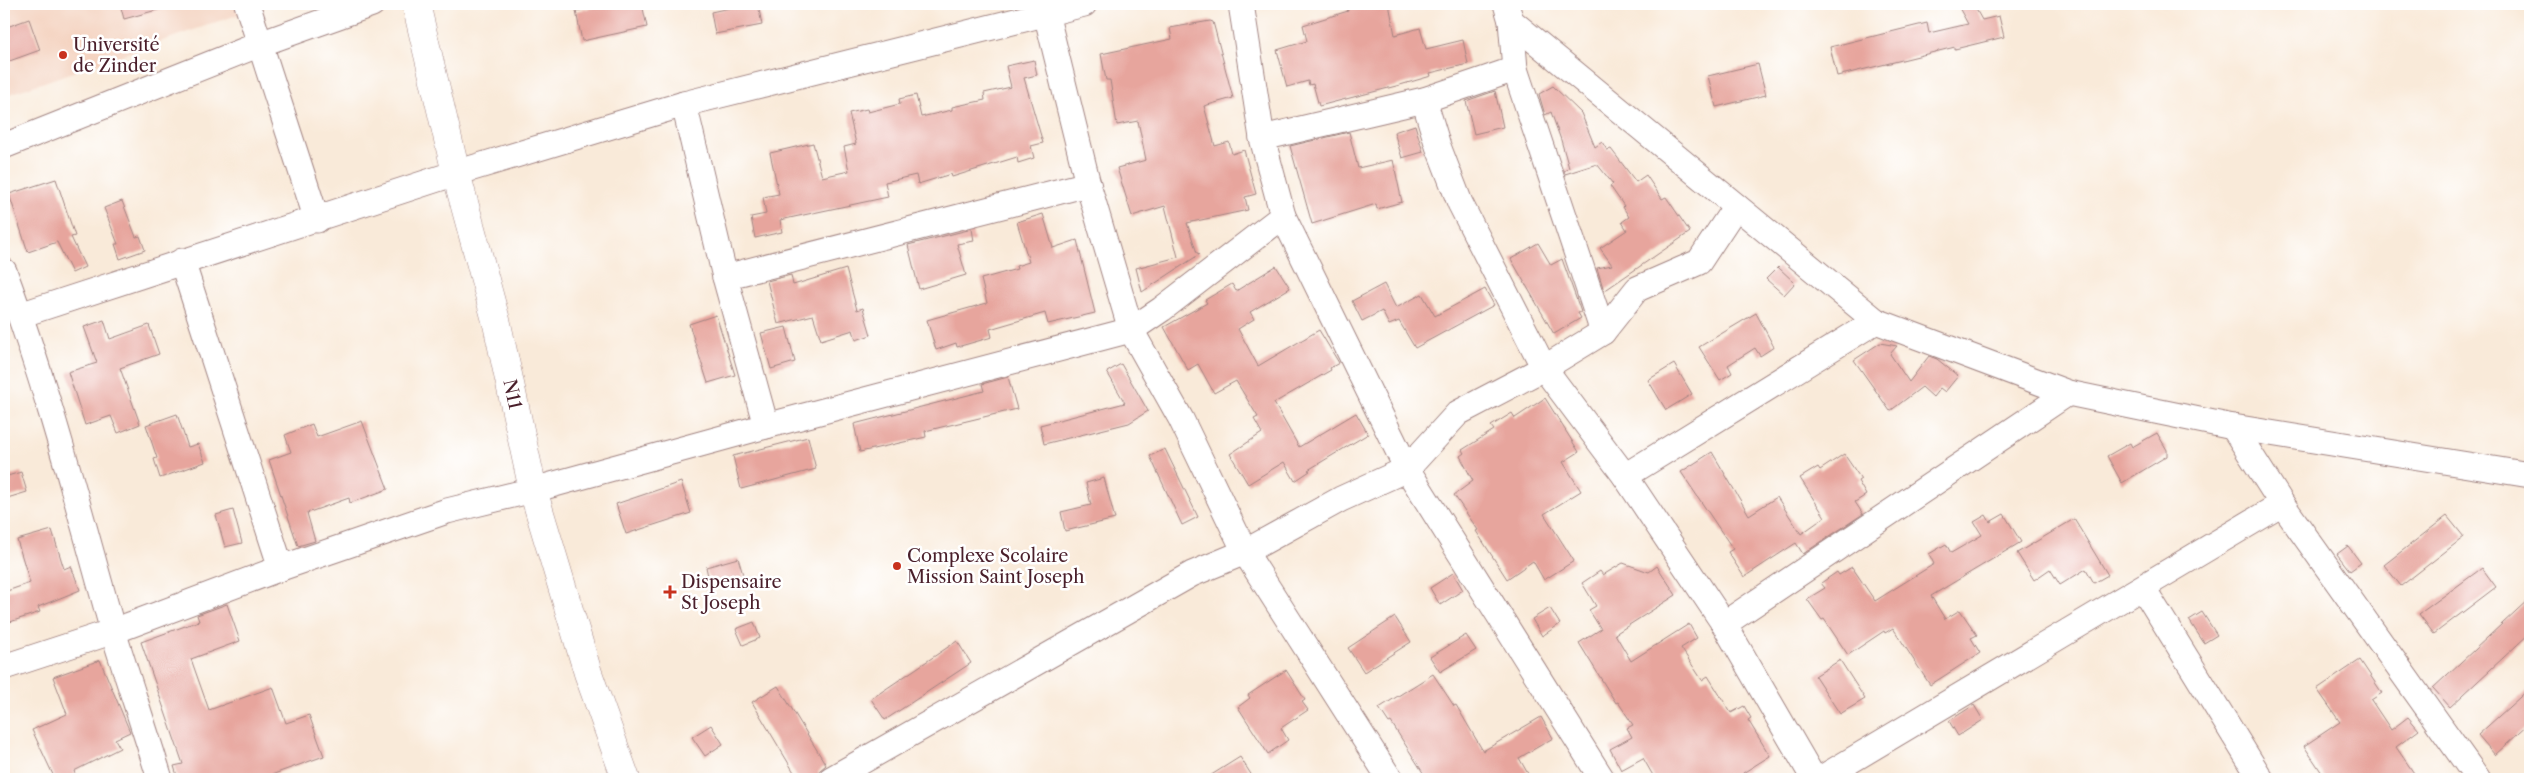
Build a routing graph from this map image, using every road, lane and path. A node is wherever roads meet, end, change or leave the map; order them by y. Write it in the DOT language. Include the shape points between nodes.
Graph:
graph roads {
  1 [pos="247,4"];
  2 [pos="372,4"];
  3 [pos="416,4"];
  4 [pos="1084,4"];
  5 [pos="1241,4"];
  6 [pos="1509,12"];
  7 [pos="1046,13"];
  8 [pos="260,44"];
  9 [pos="1515,69"];
  10 [pos="1424,100"];
  11 [pos="684,104"];
  12 [pos="1262,138"];
  13 [pos="4,146"];
  14 [pos="456,173"];
  15 [pos="1088,184"];
  16 [pos="1736,206"];
  17 [pos="1283,216"];
  18 [pos="317,220"];
  19 [pos="182,261"];
  20 [pos="4,271"];
  21 [pos="725,277"];
  22 [pos="20,315"];
  23 [pos="1876,321"];
  24 [pos="1131,330"];
  25 [pos="1603,332"];
  26 [pos="1544,368"];
  27 [pos="2068,393"];
  28 [pos="766,426"];
  29 [pos="2233,427"];
  30 [pos="1407,469"];
  31 [pos="2530,474"];
  32 [pos="1625,476"];
  33 [pos="533,490"];
  34 [pos="2282,504"];
  35 [pos="1245,552"];
  36 [pos="281,568"];
  37 [pos="2143,588"];
  38 [pos="1724,624"];
  39 [pos="114,631"];
  40 [pos="4,667"];
  41 [pos="1385,778"];
  42 [pos="160,779"];
  43 [pos="626,779"];
  44 [pos="831,779"];
  45 [pos="1602,779"];
  46 [pos="1814,779"];
  47 [pos="1820,779"];
  48 [pos="2261,779"];
  49 [pos="2478,779"];
  1 -- 8 [label="street"];
  2 -- 8 [label="street"];
  3 -- 14 [label="main road, N11"];
  4 -- 7 [label="street"];
  5 -- 12 [label="street"];
  6 -- 9 [label="street"];
  6 -- 16 [label="street"];
  7 -- 11 [label="street"];
  7 -- 15 [label="street"];
  8 -- 13 [label="street"];
  8 -- 18 [label="street"];
  9 -- 10 [label="street"];
  9 -- 25 [label="street"];
  10 -- 12 [label="street"];
  10 -- 26 [label="street" via="1460,203"];
  11 -- 14 [label="street"];
  11 -- 21 [label="street"];
  12 -- 17 [label="street"];
  14 -- 18 [label="street"];
  14 -- 33 [label="main road, N11" via="497,324"];
  15 -- 21 [label="street"];
  15 -- 24 [label="street"];
  16 -- 23 [label="street"];
  16 -- 25 [label="street" via="1699,262 1637,289"];
  17 -- 24 [label="street"];
  17 -- 30 [label="street"];
  18 -- 19 [label="street"];
  19 -- 22 [label="street"];
  19 -- 36 [label="street"];
  20 -- 22 [label="street"];
  21 -- 28 [label="street"];
  22 -- 39 [label="street" via="75,487"];
  23 -- 27 [label="street"];
  23 -- 32 [label="street"];
  24 -- 28 [label="street"];
  24 -- 35 [label="street" via="1181,420"];
  25 -- 26 [label="street"];
  26 -- 30 [label="street" via="1458,413"];
  26 -- 32 [label="street"];
  27 -- 29 [label="street"];
  27 -- 38 [label="street"];
  28 -- 33 [label="street"];
  29 -- 31 [label="street"];
  29 -- 34 [label="street"];
  30 -- 35 [label="street" via="1341,499"];
  30 -- 45 [label="street"];
  32 -- 38 [label="street"];
  33 -- 36 [label="street" via="446,511"];
  33 -- 43 [label="main road, N11" via="588,673"];
  34 -- 37 [label="street"];
  34 -- 49 [label="street"];
  35 -- 41 [label="street"];
  35 -- 44 [label="street" via="1192,574"];
  36 -- 39 [label="street"];
  37 -- 47 [label="street"];
  37 -- 48 [label="street"];
  38 -- 46 [label="street"];
  39 -- 40 [label="street"];
  39 -- 42 [label="street"];
}
